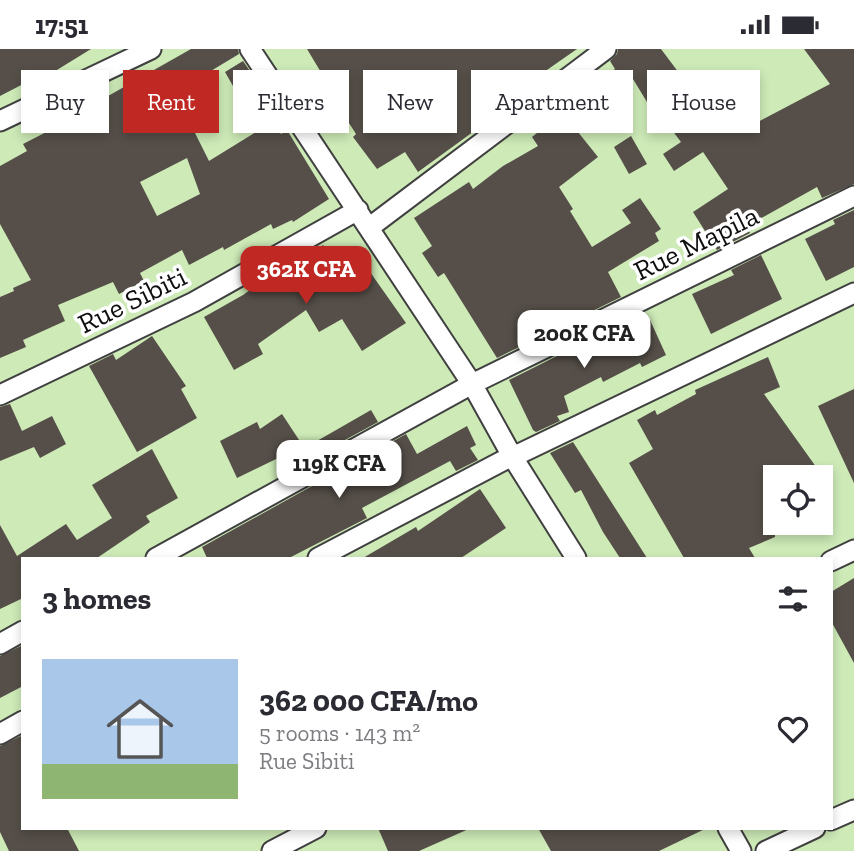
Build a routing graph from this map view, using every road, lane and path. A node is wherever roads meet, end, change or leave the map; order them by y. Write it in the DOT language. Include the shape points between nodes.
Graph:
graph roads {
  1 [pos="151,49"];
  2 [pos="250,49"];
  3 [pos="606,49"];
  4 [pos="0,121"];
  5 [pos="854,196"];
  6 [pos="358,210"];
  7 [pos="370,227"];
  8 [pos="854,293"];
  9 [pos="472,384"];
  10 [pos="0,395"];
  11 [pos="512,456"];
  12 [pos="854,550"];
  13 [pos="158,557"];
  14 [pos="320,557"];
  15 [pos="575,557"];
  16 [pos="833,560"];
  17 [pos="21,632"];
  18 [pos="0,644"];
  19 [pos="21,722"];
  20 [pos="0,734"];
  21 [pos="854,810"];
  22 [pos="833,819"];
  23 [pos="312,830"];
  24 [pos="729,830"];
  25 [pos="812,830"];
  26 [pos="272,851"];
  27 [pos="741,851"];
  28 [pos="766,851"];
  1 -- 4 [label="street"];
  2 -- 6 [label="street"];
  3 -- 7 [label="street"];
  5 -- 9 [label="street, Rue Mapila"];
  6 -- 7 [label="street"];
  6 -- 10 [label="street, Rue Sibiti" via="194,302"];
  7 -- 9 [label="street"];
  8 -- 11 [label="street"];
  9 -- 11 [label="street"];
  9 -- 13 [label="street, Rue Mapila"];
  11 -- 14 [label="street"];
  11 -- 15 [label="street"];
  12 -- 16 [label="street"];
  17 -- 18 [label="street"];
  19 -- 20 [label="street"];
  21 -- 22 [label="street"];
  23 -- 26 [label="street"];
  24 -- 27 [label="street"];
  25 -- 28 [label="street"];
}
